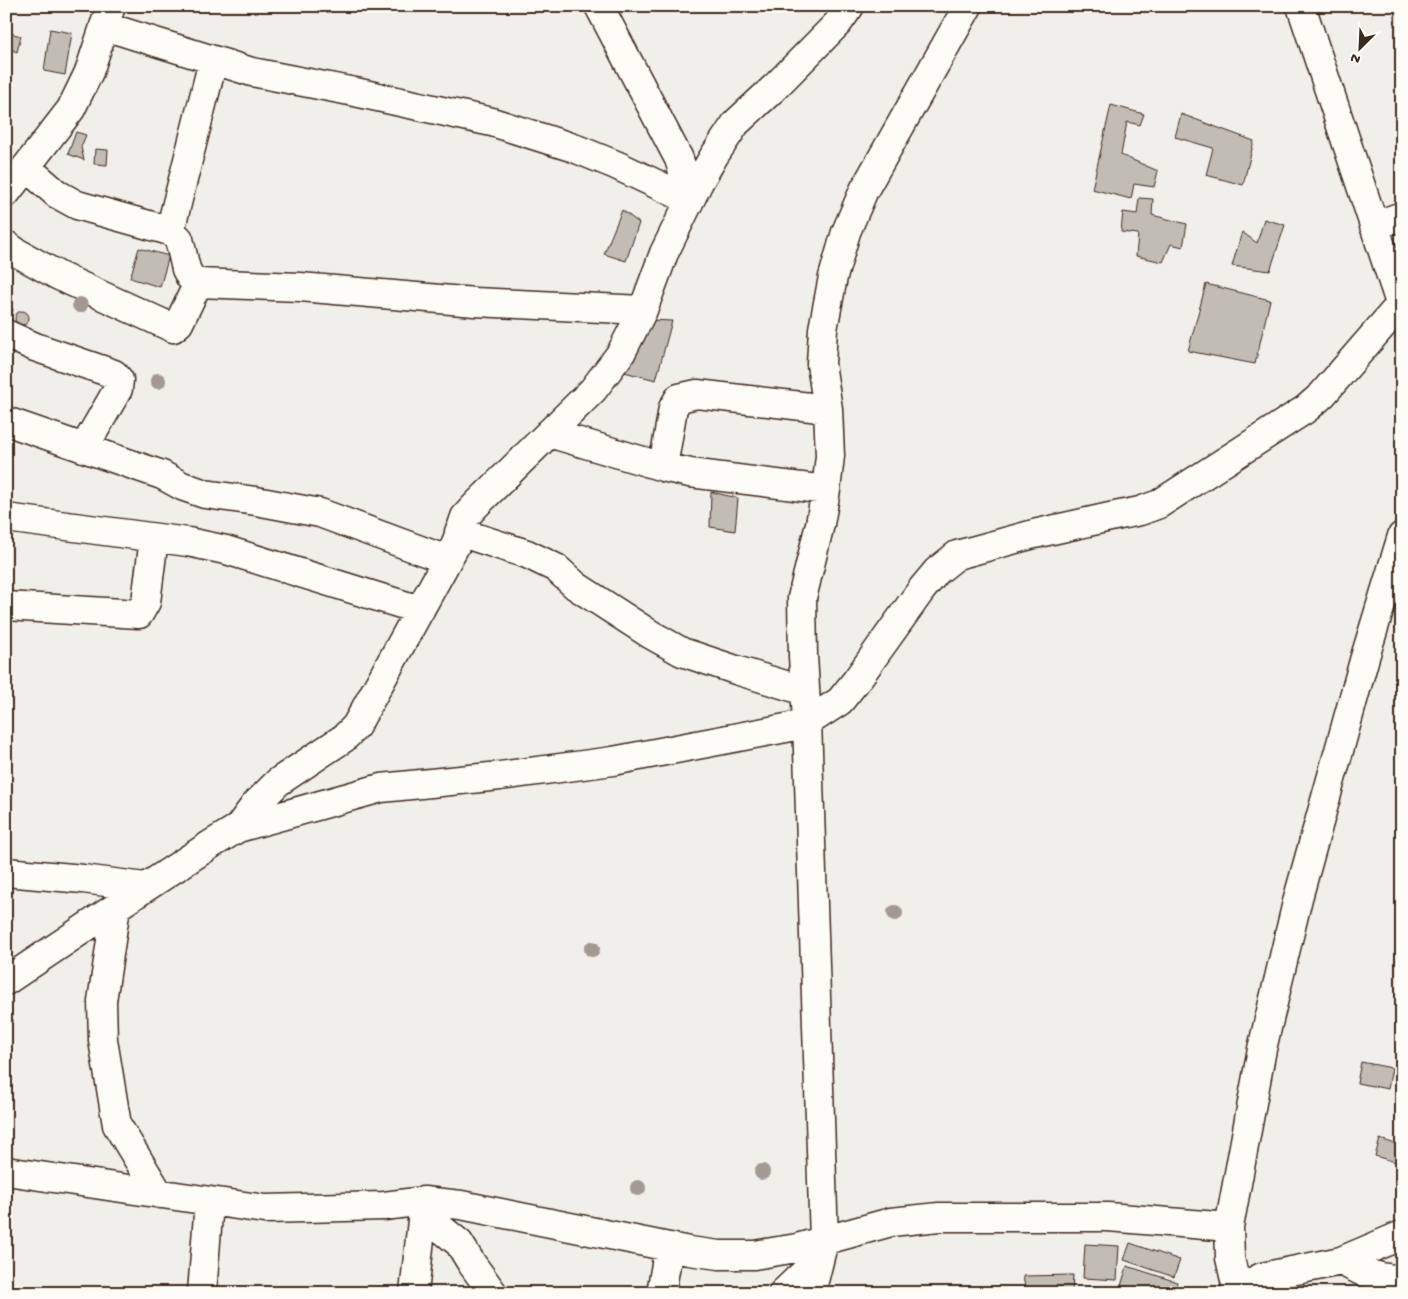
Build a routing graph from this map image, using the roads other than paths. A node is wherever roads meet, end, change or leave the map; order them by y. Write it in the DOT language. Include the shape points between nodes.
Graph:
graph roads {
  1 [pos="599,6"];
  2 [pos="850,6"];
  3 [pos="968,6"];
  4 [pos="1301,6"];
  5 [pos="108,16"];
  6 [pos="213,60"];
  7 [pos="26,167"];
  8 [pos="6,193"];
  9 [pos="686,198"];
  10 [pos="1402,216"];
  11 [pos="1374,226"];
  12 [pos="170,231"];
  13 [pos="6,246"];
  14 [pos="198,283"];
  15 [pos="1399,295"];
  16 [pos="644,310"];
  17 [pos="6,334"];
  18 [pos="828,410"];
  19 [pos="6,421"];
  20 [pos="549,433"];
  21 [pos="84,448"];
  22 [pos="664,467"];
  23 [pos="826,490"];
  24 [pos="6,518"];
  25 [pos="459,532"];
  26 [pos="1402,536"];
  27 [pos="154,538"];
  28 [pos="447,560"];
  29 [pos="6,606"];
  30 [pos="420,610"];
  31 [pos="805,691"];
  32 [pos="807,720"];
  33 [pos="238,828"];
  34 [pos="6,872"];
  35 [pos="145,887"];
  36 [pos="116,907"];
  37 [pos="6,981"];
  38 [pos="6,1171"];
  39 [pos="159,1194"];
  40 [pos="209,1202"];
  41 [pos="423,1211"];
  42 [pos="1229,1227"];
  43 [pos="1402,1235"];
  44 [pos="669,1247"];
  45 [pos="822,1250"];
  46 [pos="1342,1260"];
  47 [pos="1402,1280"];
  48 [pos="1236,1291"];
  49 [pos="202,1293"];
  50 [pos="414,1293"];
  51 [pos="493,1293"];
  52 [pos="661,1293"];
  53 [pos="783,1293"];
  54 [pos="811,1293"];
  1 -- 9 [label="street" via="679,159"];
  2 -- 9 [label="street" via="838,23 736,123"];
  3 -- 18 [label="street" via="864,190 846,232 833,277 824,329 821,364"];
  4 -- 11 [label="street"];
  5 -- 6 [label="street"];
  5 -- 7 [label="street" via="89,72 70,109"];
  6 -- 9 [label="street" via="252,72 492,122 574,148"];
  6 -- 12 [label="street"];
  7 -- 8 [label="street"];
  7 -- 12 [label="street" via="57,194 77,205"];
  9 -- 16 [label="street"];
  10 -- 11 [label="street"];
  11 -- 15 [label="street"];
  12 -- 14 [label="street" via="179,239 190,277"];
  13 -- 14 [label="street" via="59,276 173,328"];
  14 -- 16 [label="street"];
  15 -- 32 [label="street" via="1322,394 1306,409 1160,504 957,555 937,571 840,701"];
  16 -- 20 [label="street" via="621,353 593,390"];
  17 -- 21 [label="street" via="114,374 119,380 118,389"];
  18 -- 22 [label="street" via="697,394 679,398 673,408"];
  18 -- 23 [label="street" via="830,456"];
  19 -- 21 [label="street"];
  20 -- 22 [label="street"];
  20 -- 25 [label="street" via="465,517"];
  21 -- 28 [label="street" via="205,494 320,513"];
  22 -- 23 [label="street"];
  23 -- 31 [label="street" via="802,598"];
  24 -- 27 [label="street"];
  25 -- 28 [label="street"];
  25 -- 31 [label="street" via="528,554 556,568 576,586 682,652"];
  26 -- 42 [label="street" via="1298,898 1262,1049"];
  27 -- 29 [label="street" via="146,602 139,614"];
  27 -- 30 [label="street" via="226,550"];
  28 -- 30 [label="street"];
  30 -- 33 [label="street" via="356,726 344,738 278,782"];
  31 -- 32 [label="street"];
  32 -- 33 [label="street" via="791,727 613,761 381,788"];
  32 -- 45 [label="street"];
  33 -- 35 [label="street"];
  34 -- 35 [label="street"];
  35 -- 36 [label="street"];
  36 -- 37 [label="street"];
  36 -- 39 [label="street" via="102,1001 103,1040 117,1125"];
  38 -- 39 [label="street"];
  39 -- 40 [label="street"];
  40 -- 41 [label="street" via="266,1210 384,1206"];
  40 -- 49 [label="street"];
  41 -- 44 [label="street" via="461,1205"];
  41 -- 50 [label="street"];
  41 -- 51 [label="street" via="459,1243"];
  42 -- 45 [label="street" via="1108,1217 939,1217 890,1222"];
  42 -- 48 [label="street"];
  43 -- 46 [label="street"];
  44 -- 45 [label="street" via="719,1255 754,1255 797,1248"];
  44 -- 52 [label="street"];
  45 -- 53 [label="street"];
  45 -- 54 [label="street"];
  46 -- 47 [label="street" via="1363,1272"];
  46 -- 48 [label="street" via="1262,1277"];
}
